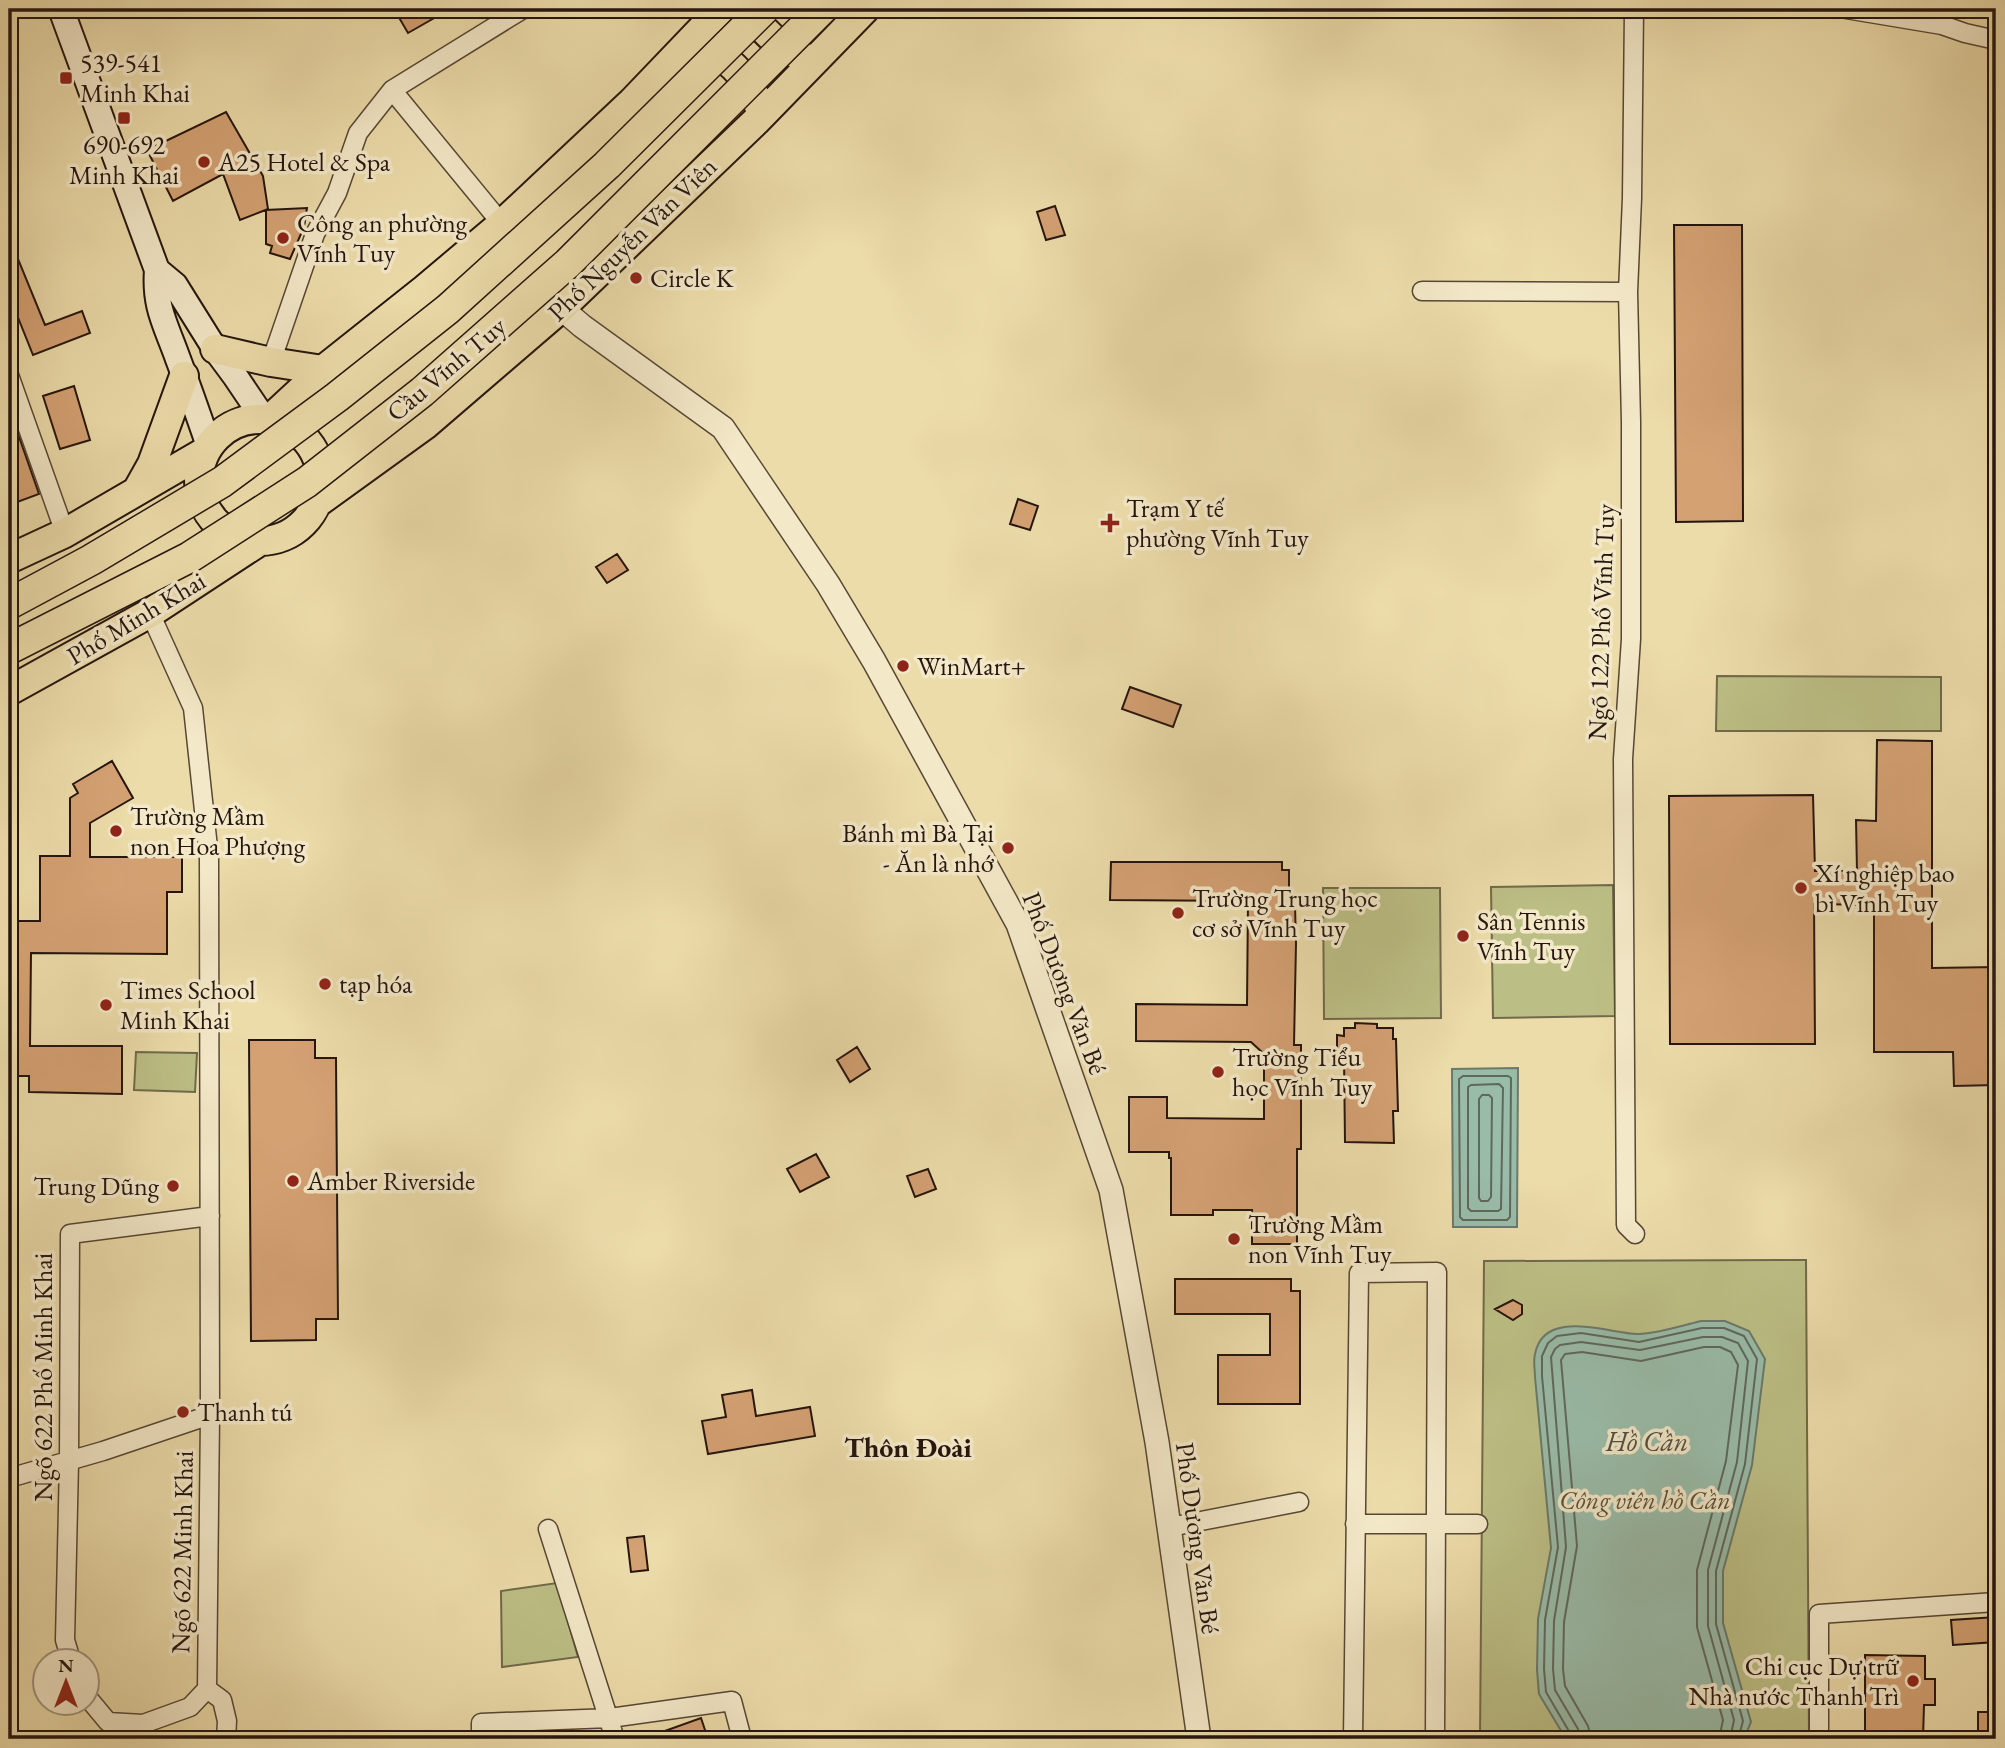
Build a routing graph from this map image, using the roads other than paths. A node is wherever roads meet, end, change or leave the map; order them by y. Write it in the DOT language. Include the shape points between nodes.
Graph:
graph roads {
  1 [pos="61,9"];
  2 [pos="523,9"];
  3 [pos="721,9"];
  4 [pos="745,9"];
  5 [pos="764,9"];
  6 [pos="822,9"];
  7 [pos="865,9"];
  8 [pos="1634,9"];
  9 [pos="1846,9"];
  10 [pos="1996,40"];
  11 [pos="678,52"];
  12 [pos="821,55"];
  13 [pos="392,90"];
  14 [pos="756,121"];
  15 [pos="502,224"];
  16 [pos="157,270"];
  17 [pos="1422,291"];
  18 [pos="1628,292"];
  19 [pos="561,308"];
  20 [pos="215,349"];
  21 [pos="271,362"];
  22 [pos="323,370"];
  23 [pos="9,376"];
  24 [pos="184,376"];
  25 [pos="267,419"];
  26 [pos="208,449"];
  27 [pos="138,489"];
  28 [pos="317,503"];
  29 [pos="65,533"];
  30 [pos="260,541"];
  31 [pos="9,559"];
  32 [pos="9,604"];
  33 [pos="150,613"];
  34 [pos="9,649"];
  35 [pos="9,691"];
  36 [pos="209,1216"];
  37 [pos="1634,1234"];
  38 [pos="210,1415"];
  39 [pos="69,1462"];
  40 [pos="9,1478"];
  41 [pos="1299,1502"];
  42 [pos="1355,1524"];
  43 [pos="1437,1524"];
  44 [pos="1478,1524"];
  45 [pos="1170,1527"];
  46 [pos="548,1529"];
  47 [pos="1996,1602"];
  48 [pos="67,1646"];
  49 [pos="207,1689"];
  50 [pos="102,1715"];
  51 [pos="610,1718"];
  52 [pos="226,1739"];
  53 [pos="481,1739"];
  54 [pos="615,1739"];
  55 [pos="742,1739"];
  56 [pos="1199,1739"];
  57 [pos="1353,1739"];
  58 [pos="1435,1739"];
  59 [pos="1819,1739"];
  1 -- 16 [label="main road"];
  2 -- 13 [label="street"];
  3 -- 11 [label="main road"];
  4 -- 12 [label="main road" via="766,33 793,53"];
  5 -- 32 [label="highway, Cầu Vĩnh Tuy, bridge" via="597,174 448,309 337,397 222,482"];
  6 -- 34 [label="highway, Cầu Vĩnh Tuy, bridge" via="568,262 422,392 307,482 190,557"];
  7 -- 12 [label="main road, Phố Nguyễn Văn Viên"];
  8 -- 18 [label="street, Ngõ 122 Phố Vĩnh Tuy"];
  9 -- 10 [label="street" via="1942,25"];
  11 -- 14 [label="main road" via="694,46 707,48 729,63 752,89 758,103"];
  11 -- 15 [label="main road" via="632,102"];
  12 -- 14 [label="main road, Phố Nguyễn Văn Viên"];
  13 -- 15 [label="street"];
  13 -- 21 [label="street" via="358,132 337,193 315,234"];
  14 -- 19 [label="main road, Phố Nguyễn Văn Viên"];
  15 -- 22 [label="main road"];
  16 -- 20 [label="main road" via="175,285"];
  16 -- 24 [label="main road" via="155,290 161,316"];
  17 -- 18 [label="street"];
  18 -- 37 [label="street, Ngõ 122 Phố Vĩnh Tuy" via="1631,639 1623,759 1626,1225"];
  19 -- 28 [label="main road, Phố Nguyễn Văn Viên" via="425,425"];
  19 -- 45 [label="street, Phố Dương Văn Bé" via="723,428 874,661 1018,924 1111,1189"];
  20 -- 21 [label="main road"];
  20 -- 25 [label="main road"];
  21 -- 22 [label="main road"];
  22 -- 25 [label="main road"];
  23 -- 29 [label="street"];
  24 -- 26 [label="main road"];
  24 -- 27 [label="main road" via="152,464"];
  25 -- 26 [label="main road" via="243,421 225,429"];
  25 -- 28 [label="main road" via="302,435 315,452 322,467"];
  26 -- 27 [label="main road"];
  26 -- 30 [label="main road" via="198,479 209,515 223,529"];
  27 -- 29 [label="main road"];
  28 -- 30 [label="main road" via="298,528"];
  29 -- 31 [label="main road"];
  30 -- 33 [label="main road, Phố Minh Khai"];
  33 -- 35 [label="main road, Phố Minh Khai"];
  33 -- 36 [label="street" via="193,708 208,844"];
  36 -- 38 [label="street"];
  36 -- 39 [label="street, Ngõ 622 Phố Minh Khai" via="71,1234"];
  38 -- 39 [label="street"];
  38 -- 49 [label="street, Ngõ 622 Minh Khai"];
  39 -- 40 [label="street"];
  39 -- 48 [label="street, Ngõ 622 Phố Minh Khai"];
  41 -- 45 [label="street"];
  42 -- 43 [label="street"];
  42 -- 43 [label="street" via="1359,1273 1437,1272"];
  42 -- 57 [label="street"];
  43 -- 44 [label="street"];
  43 -- 58 [label="street"];
  45 -- 56 [label="street, Phố Dương Văn Bé"];
  46 -- 51 [label="street"];
  47 -- 59 [label="street" via="1819,1614"];
  49 -- 50 [label="street" via="190,1707 143,1724 108,1722"];
  49 -- 52 [label="street" via="222,1700"];
  51 -- 53 [label="street" via="481,1723"];
  51 -- 54 [label="street"];
  51 -- 55 [label="street" via="732,1701"];
}
